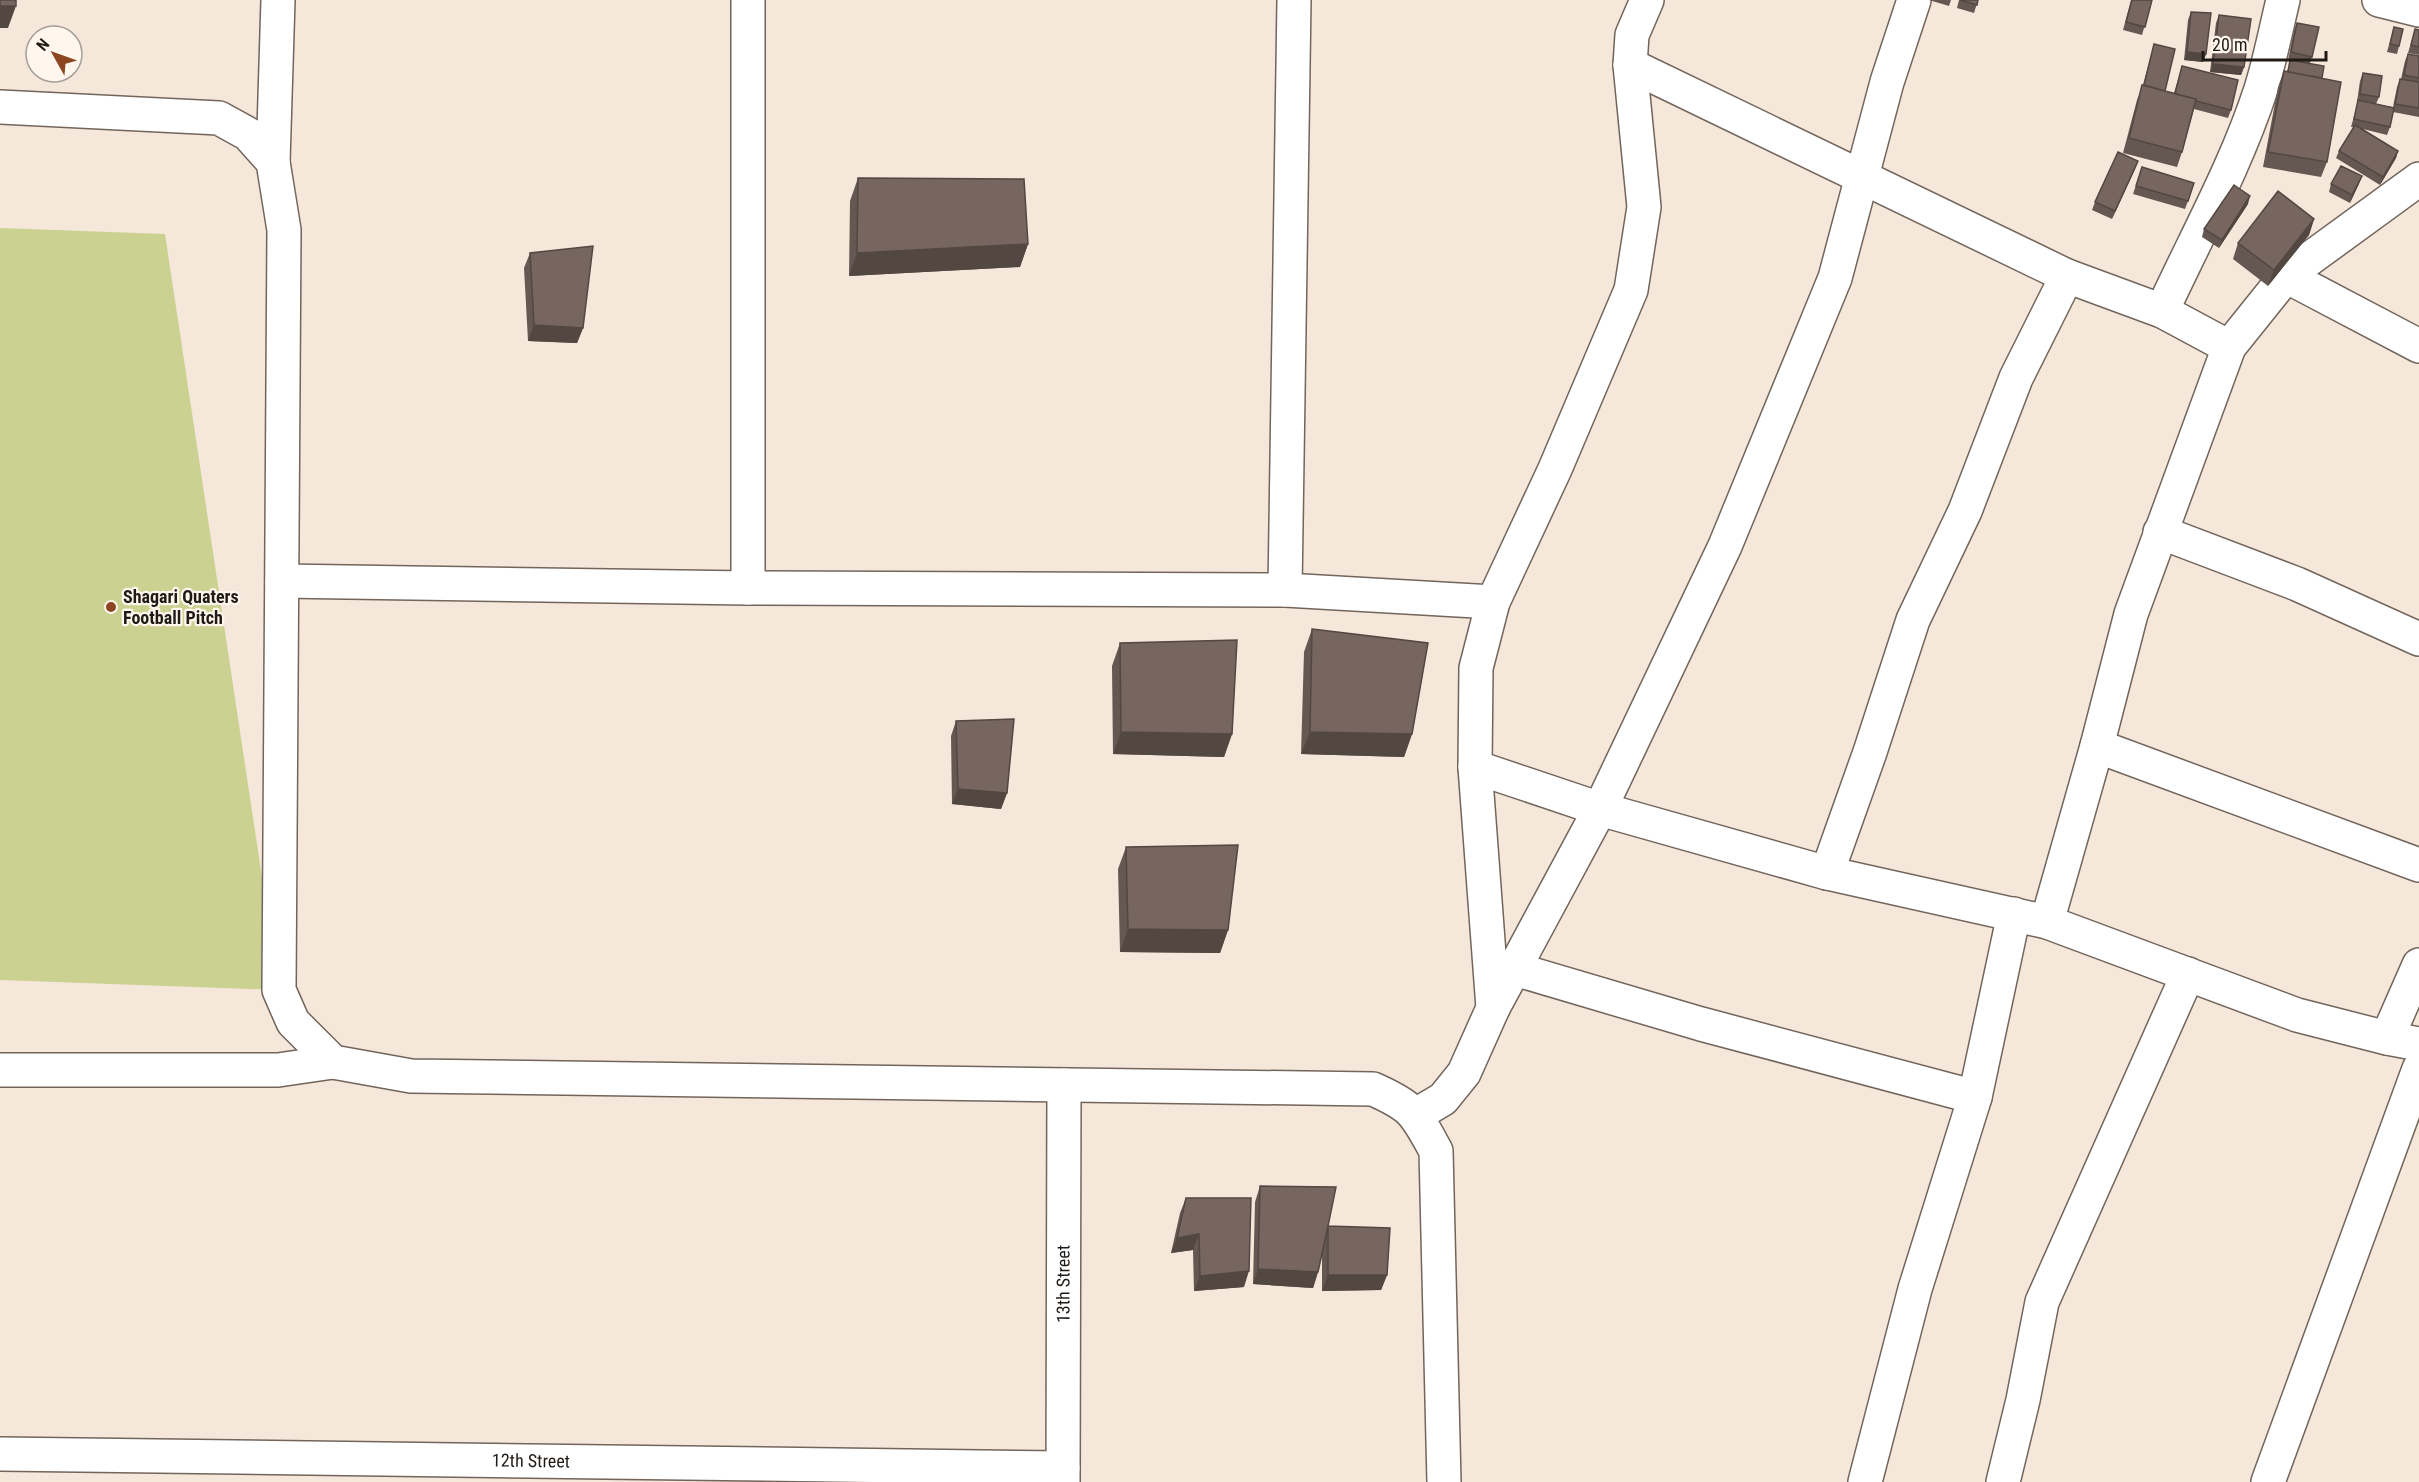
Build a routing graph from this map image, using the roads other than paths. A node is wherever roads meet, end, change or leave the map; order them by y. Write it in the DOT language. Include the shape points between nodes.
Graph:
graph roads {
  1 [pos="278,0"];
  2 [pos="748,0"];
  3 [pos="1294,0"];
  4 [pos="1647,0"];
  5 [pos="1914,0"];
  6 [pos="2283,0"];
  7 [pos="2379,0"];
  8 [pos="2419,10"];
  9 [pos="1630,64"];
  10 [pos="0,107"];
  11 [pos="273,162"];
  12 [pos="1862,178"];
  13 [pos="2419,180"];
  14 [pos="2067,276"];
  15 [pos="2286,276"];
  16 [pos="2162,311"];
  17 [pos="2419,346"];
  18 [pos="2229,347"];
  19 [pos="2160,532"];
  20 [pos="282,581"];
  21 [pos="748,588"];
  22 [pos="1285,590"];
  23 [pos="1493,602"];
  24 [pos="2418,636"];
  25 [pos="2097,746"];
  26 [pos="1475,767"];
  27 [pos="1600,809"];
  28 [pos="2419,865"];
  29 [pos="1827,873"];
  30 [pos="2014,914"];
  31 [pos="2047,922"];
  32 [pos="2419,965"];
  33 [pos="1515,969"];
  34 [pos="2188,974"];
  35 [pos="1493,1008"];
  36 [pos="2387,1038"];
  37 [pos="2419,1044"];
  38 [pos="333,1062"];
  39 [pos="2419,1069"];
  40 [pos="0,1070"];
  41 [pos="1064,1085"];
  42 [pos="1975,1097"];
  43 [pos="1416,1115"];
  44 [pos="0,1454"];
  45 [pos="1063,1475"];
  46 [pos="1444,1482"];
  47 [pos="1865,1482"];
  48 [pos="2003,1482"];
  49 [pos="2268,1482"];
  1 -- 11 [label="street"];
  2 -- 21 [label="street"];
  3 -- 22 [label="street"];
  4 -- 9 [label="street" via="1632,35"];
  5 -- 12 [label="street"];
  6 -- 16 [label="street" via="2257,99 2224,183"];
  7 -- 8 [label="street"];
  9 -- 12 [label="street"];
  9 -- 23 [label="street" via="1644,207 1631,290"];
  10 -- 11 [label="street" via="219,118 248,134"];
  11 -- 20 [label="street" via="284,230"];
  12 -- 14 [label="street"];
  12 -- 27 [label="street" via="1835,278 1725,546"];
  13 -- 15 [label="street"];
  14 -- 16 [label="street"];
  14 -- 29 [label="street" via="2016,378 1965,511 1912,620"];
  15 -- 17 [label="street"];
  15 -- 18 [label="street"];
  16 -- 18 [label="street"];
  18 -- 19 [label="street"];
  19 -- 24 [label="street"];
  19 -- 25 [label="street" via="2131,614"];
  20 -- 21 [label="street"];
  20 -- 38 [label="street" via="279,990 293,1022"];
  21 -- 22 [label="street"];
  22 -- 23 [label="street"];
  23 -- 26 [label="street" via="1476,668"];
  25 -- 28 [label="street"];
  25 -- 31 [label="street"];
  26 -- 27 [label="street"];
  26 -- 35 [label="street"];
  27 -- 29 [label="street"];
  27 -- 33 [label="street"];
  29 -- 30 [label="street"];
  30 -- 31 [label="street"];
  30 -- 42 [label="street"];
  31 -- 34 [label="street"];
  32 -- 36 [label="street"];
  33 -- 35 [label="street"];
  33 -- 42 [label="street" via="1701,1024"];
  34 -- 36 [label="street" via="2297,1015"];
  34 -- 48 [label="street" via="2042,1302"];
  35 -- 43 [label="street" via="1464,1073 1443,1099"];
  36 -- 37 [label="street"];
  38 -- 40 [label="street" via="278,1070"];
  38 -- 41 [label="street" via="411,1076"];
  39 -- 49 [label="street"];
  41 -- 43 [label="street" via="1373,1089 1398,1100"];
  41 -- 45 [label="street, 13th Street"];
  42 -- 47 [label="street" via="1915,1289"];
  43 -- 46 [label="street" via="1436,1151"];
  44 -- 45 [label="street, 12th Street"];
}
